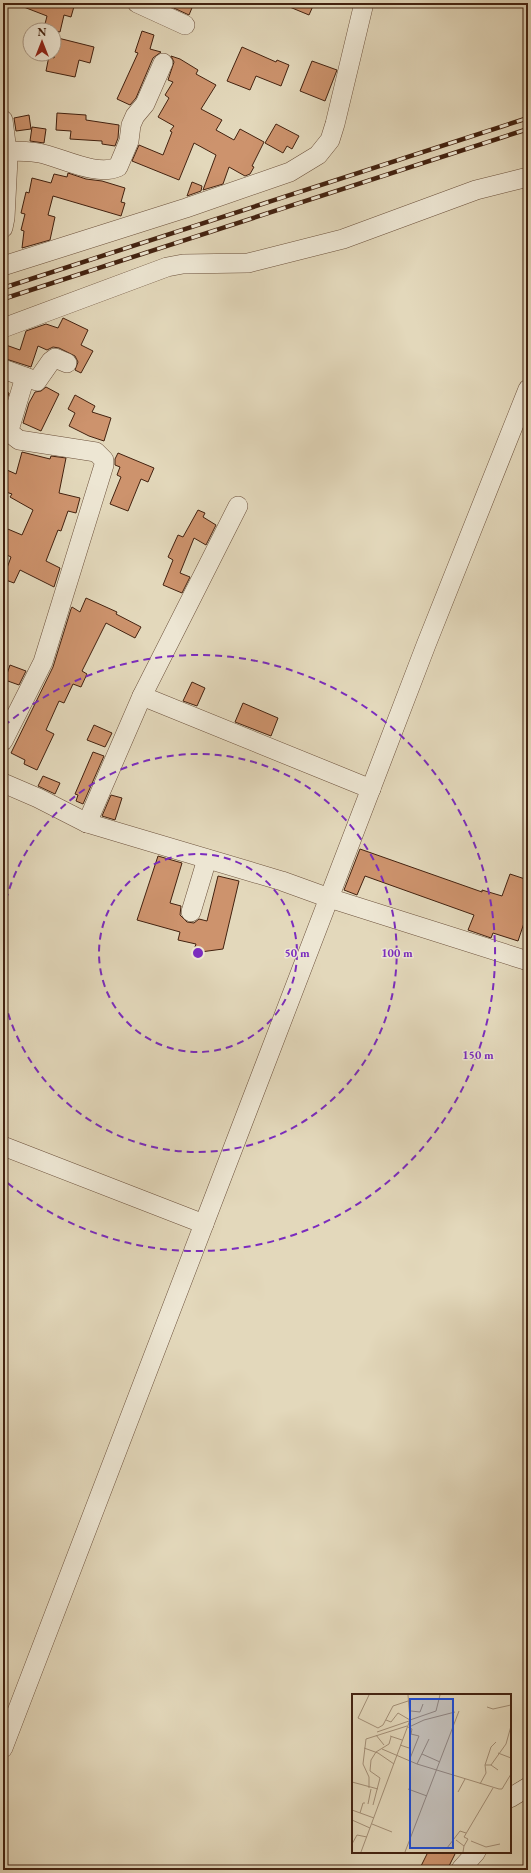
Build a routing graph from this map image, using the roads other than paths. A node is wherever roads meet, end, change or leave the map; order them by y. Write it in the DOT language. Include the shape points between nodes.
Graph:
graph roads {
  1 [pos="137,3"];
  2 [pos="364,3"];
  3 [pos="185,25"];
  4 [pos="163,63"];
  5 [pos="3,120"];
  6 [pos="7,151"];
  7 [pos="528,177"];
  8 [pos="3,228"];
  9 [pos="3,266"];
  10 [pos="3,328"];
  11 [pos="68,363"];
  12 [pos="3,369"];
  13 [pos="25,378"];
  14 [pos="528,389"];
  15 [pos="238,506"];
  16 [pos="142,696"];
  17 [pos="3,741"];
  18 [pos="3,783"];
  19 [pos="371,788"];
  20 [pos="86,823"];
  21 [pos="207,860"];
  22 [pos="329,898"];
  23 [pos="191,912"];
  24 [pos="528,961"];
  25 [pos="3,1146"];
  26 [pos="204,1224"];
  27 [pos="3,1748"];
  28 [pos="528,1787"];
  29 [pos="511,1797"];
  30 [pos="475,1853"];
  31 [pos="461,1869"];
  1 -- 3 [label="street"];
  2 -- 9 [label="street" via="335,124 330,140 318,155 290,172"];
  4 -- 6 [label="street" via="146,104 131,125 129,141 118,167 105,170 39,153"];
  5 -- 6 [label="street"];
  6 -- 8 [label="street"];
  7 -- 10 [label="street" via="476,190 343,239 248,263 183,264 167,267"];
  11 -- 13 [label="street" via="55,358 37,381"];
  12 -- 13 [label="street"];
  13 -- 17 [label="street" via="10,434 19,440 96,452 104,460 104,465 43,662"];
  14 -- 19 [label="street"];
  15 -- 16 [label="street"];
  16 -- 19 [label="street"];
  16 -- 20 [label="street"];
  18 -- 20 [label="street"];
  19 -- 22 [label="street"];
  20 -- 21 [label="street"];
  21 -- 22 [label="street" via="282,881"];
  21 -- 23 [label="street"];
  22 -- 24 [label="street"];
  22 -- 26 [label="street"];
  25 -- 26 [label="street"];
  26 -- 27 [label="street"];
  28 -- 29 [label="street"];
  30 -- 31 [label="street"];
}
